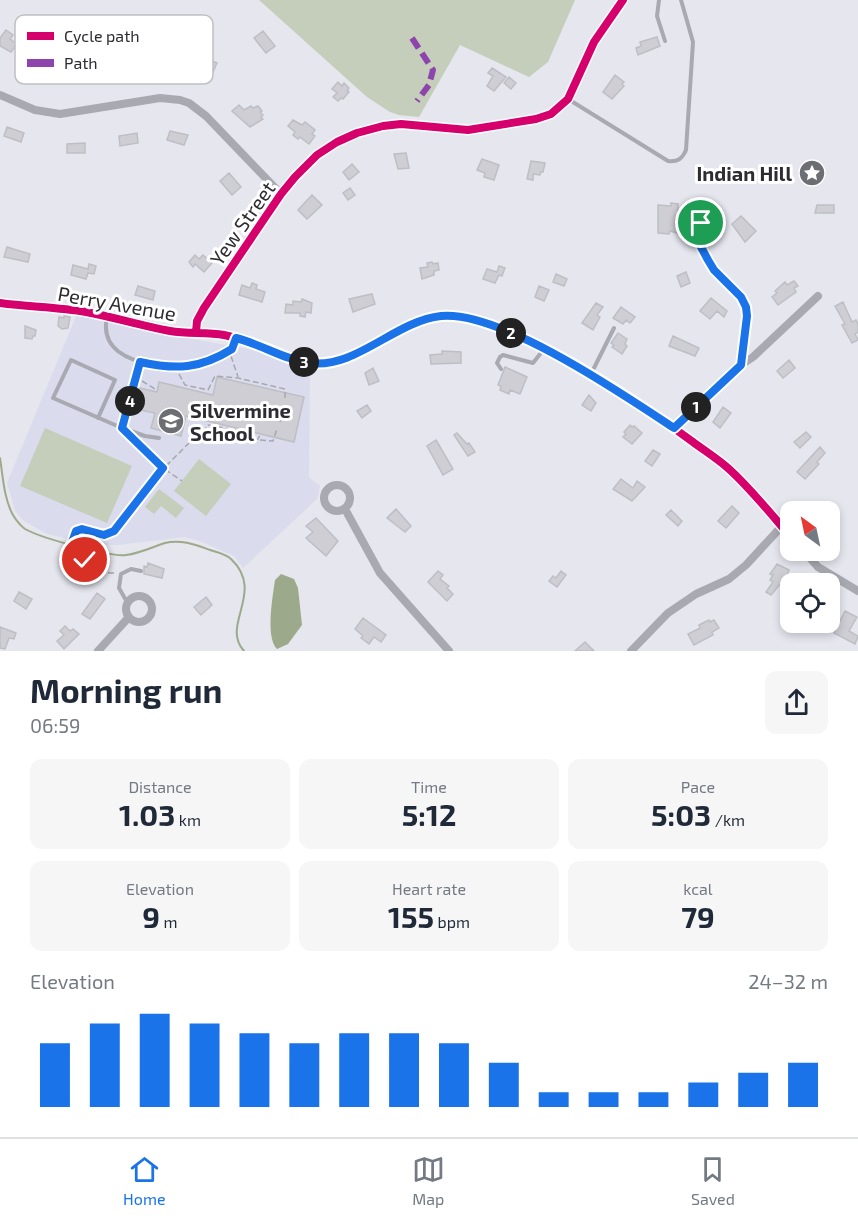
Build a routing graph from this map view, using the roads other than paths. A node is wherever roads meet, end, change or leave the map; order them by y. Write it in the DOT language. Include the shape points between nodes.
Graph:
graph roads {
  1 [pos="623,0"];
  2 [pos="659,0"];
  3 [pos="681,0"];
  4 [pos="665,41"];
  5 [pos="0,95"];
  6 [pos="568,99"];
  7 [pos="281,194"];
  8 [pos="706,214"];
  9 [pos="818,296"];
  10 [pos="0,303"];
  11 [pos="107,316"];
  12 [pos="614,328"];
  13 [pos="195,332"];
  14 [pos="236,338"];
  15 [pos="544,349"];
  16 [pos="140,362"];
  17 [pos="741,365"];
  18 [pos="501,369"];
  19 [pos="590,375"];
  20 [pos="98,418"];
  21 [pos="122,428"];
  22 [pos="674,428"];
  23 [pos="159,438"];
  24 [pos="345,509"];
  25 [pos="780,524"];
  26 [pos="780,528"];
  27 [pos="813,561"];
  28 [pos="141,571"];
  29 [pos="858,591"];
  30 [pos="127,603"];
  31 [pos="129,617"];
  32 [pos="449,650"];
  33 [pos="98,651"];
  34 [pos="631,651"];
  1 -- 6 [label="street, Yew Street" via="594,42"];
  2 -- 4 [label="lane" via="657,16"];
  3 -- 6 [label="lane" via="693,42 683,157 676,162 668,161"];
  5 -- 7 [label="street" via="35,110 60,114 160,98 189,103"];
  6 -- 7 [label="street, Yew Street" via="541,118 472,130 401,124 357,133 317,155"];
  7 -- 13 [label="street, Yew Street" via="204,308"];
  8 -- 17 [label="street" via="701,223 701,247 714,270 746,307"];
  9 -- 17 [label="street"];
  10 -- 11 [label="street, Perry Avenue"];
  11 -- 13 [label="street, Perry Avenue"];
  11 -- 16 [label="lane" via="106,333 111,345"];
  12 -- 19 [label="lane"];
  13 -- 14 [label="street, Perry Avenue"];
  14 -- 15 [label="street, Perry Avenue" via="298,361 325,363 345,358 414,324 451,316 484,323"];
  14 -- 16 [label="lane" via="234,347 227,352 195,365 176,368"];
  15 -- 18 [label="lane" via="533,363 503,355 497,363"];
  15 -- 19 [label="street, Perry Avenue"];
  16 -- 21 [label="lane"];
  17 -- 22 [label="street"];
  19 -- 22 [label="street, Perry Avenue"];
  20 -- 20 [label="lane" via="115,380 71,360 53,398"];
  20 -- 21 [label="lane"];
  21 -- 23 [label="lane"];
  22 -- 25 [label="street, Perry Avenue" via="729,469"];
  24 -- 32 [label="street" via="380,573"];
  26 -- 34 [label="street" via="746,565 729,579 668,613"];
  27 -- 29 [label="street"];
  28 -- 30 [label="lane" via="131,569 121,574 119,588"];
  30 -- 31 [label="street"];
  30 -- 31 [label="street" via="133,596 142,596 152,609 141,622"];
  31 -- 33 [label="street"];
}
